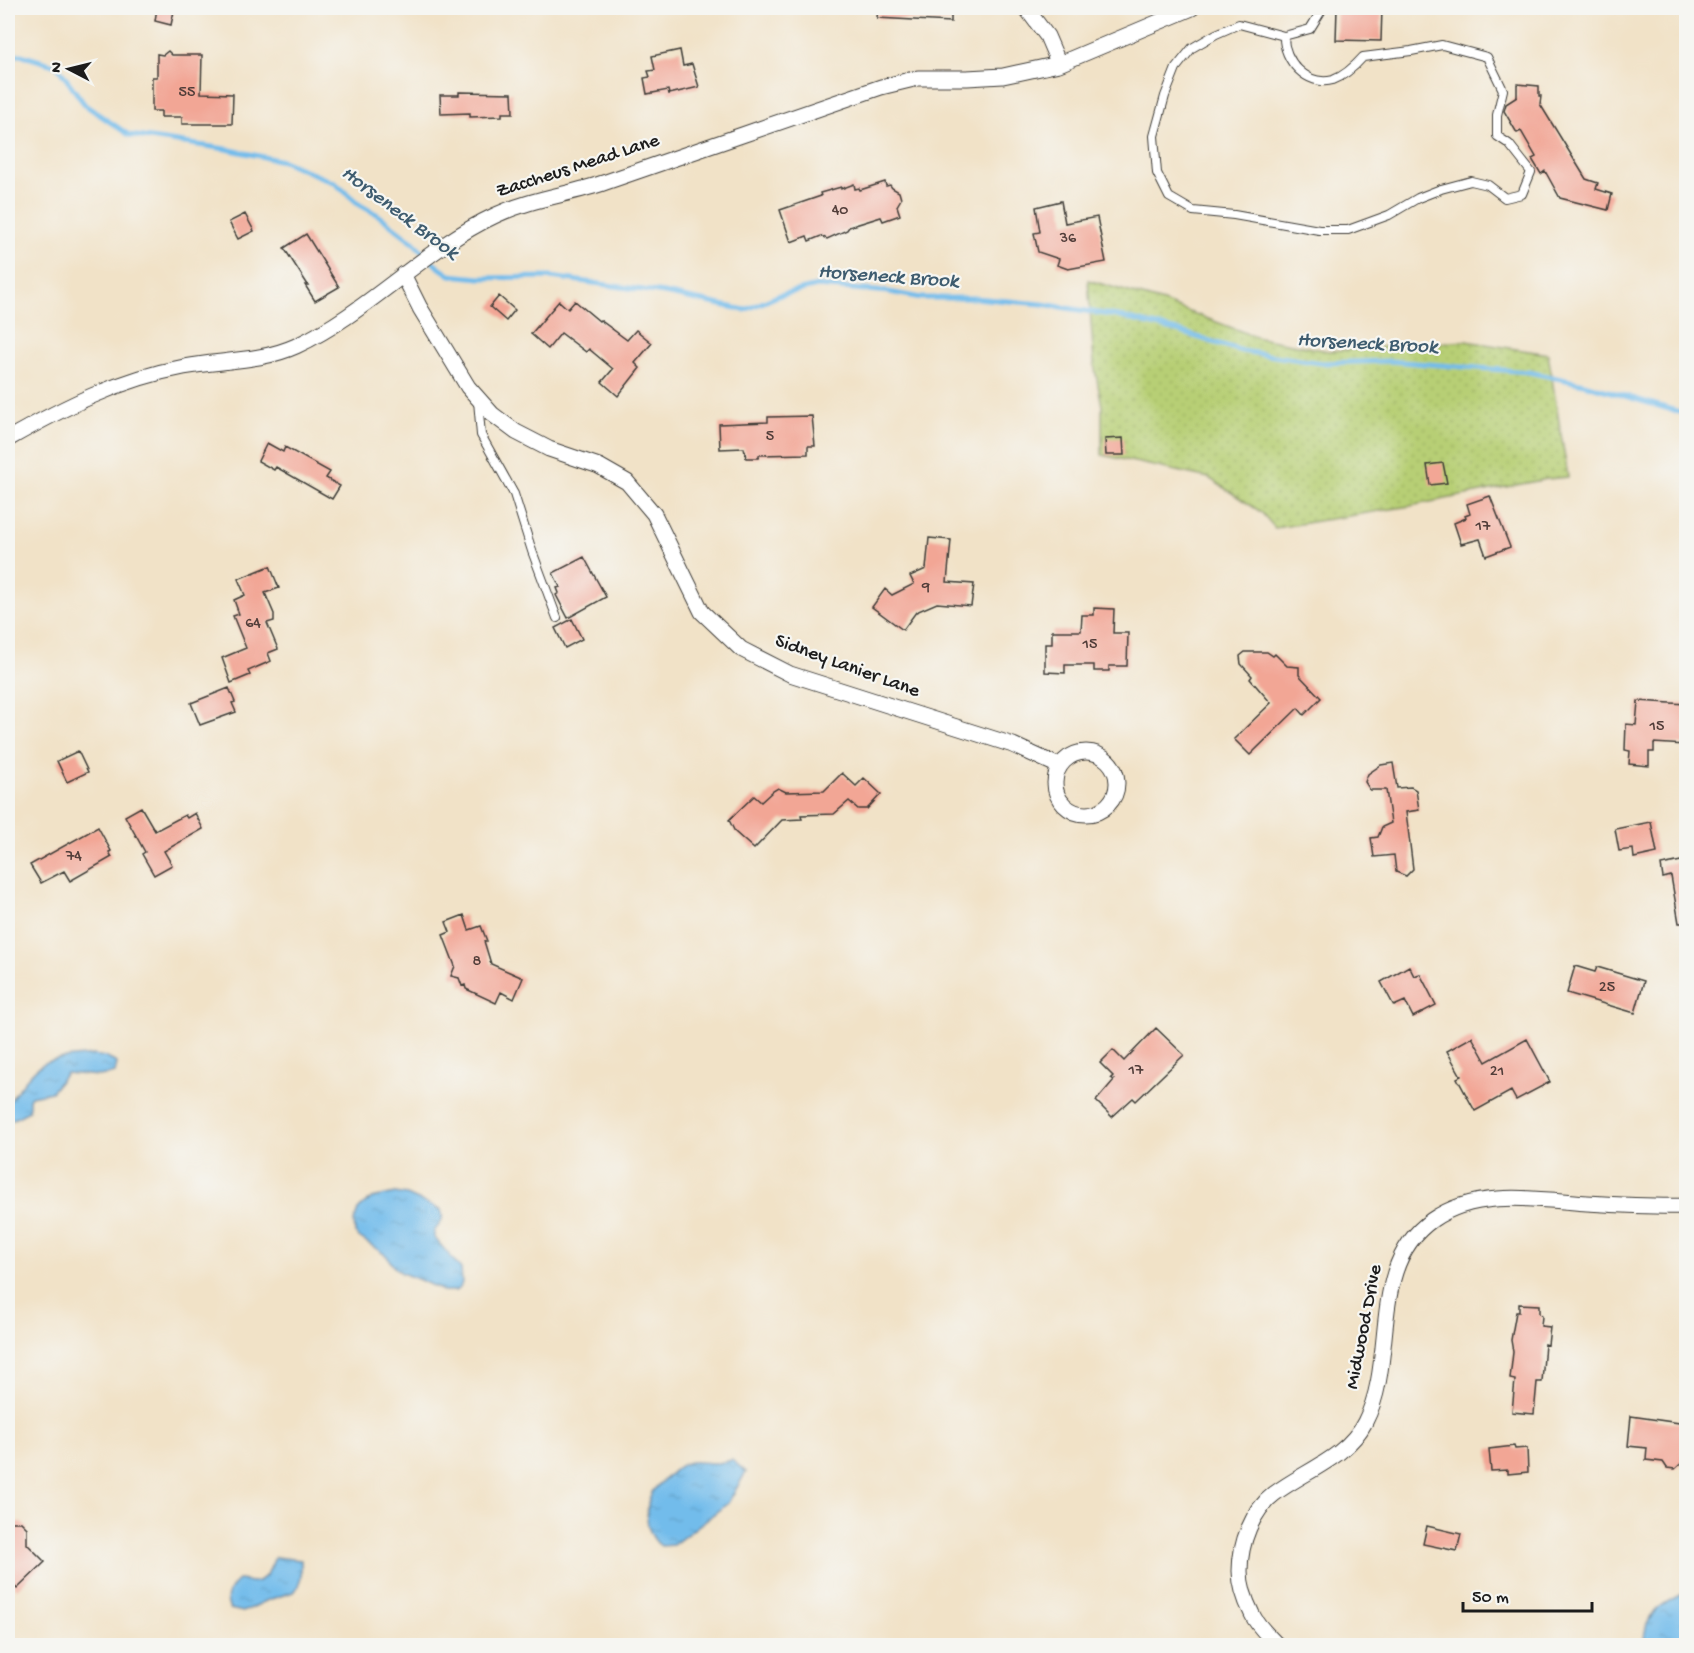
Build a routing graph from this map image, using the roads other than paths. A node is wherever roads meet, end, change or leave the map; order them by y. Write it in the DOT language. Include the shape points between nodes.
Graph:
graph roads {
  1 [pos="1026,8"];
  2 [pos="1192,8"];
  3 [pos="1323,8"];
  4 [pos="1284,36"];
  5 [pos="1059,64"];
  6 [pos="409,270"];
  7 [pos="478,399"];
  8 [pos="8,439"];
  9 [pos="557,618"];
  10 [pos="1059,766"];
  11 [pos="1686,1206"];
  12 [pos="1271,1642"];
  1 -- 5 [label="street" via="1047,36"];
  2 -- 5 [label="street, Zaccheus Mead Lane"];
  3 -- 4 [label="lane" via="1310,29"];
  4 -- 4 [label="lane" via="1239,24 1192,48 1176,68 1154,136 1157,173 1169,198 1193,211 1319,230 1348,230 1389,215 1418,198 1471,181 1488,184 1505,198 1522,194 1531,172 1509,144 1497,136 1503,90 1487,57 1442,45 1363,57 1355,67 1333,80 1315,80 1296,70 1283,48"];
  5 -- 6 [label="street, Zaccheus Mead Lane" via="1003,76 918,78 881,87 602,184 540,198 464,232"];
  6 -- 7 [label="street, Sidney Lanier Lane" via="420,308"];
  6 -- 8 [label="street, Zaccheus Mead Lane" via="341,321 295,346 270,355 184,366 137,377 91,394"];
  7 -- 9 [label="lane" via="482,435 514,494"];
  7 -- 10 [label="street, Sidney Lanier Lane" via="516,432 549,450 599,466 627,482 654,514 702,612 741,649 790,674 1013,745"];
  10 -- 10 [label="street" via="1054,781 1056,792 1071,810 1083,814 1097,811 1113,798 1117,783 1113,769 1103,757 1093,752 1076,753"];
  11 -- 12 [label="street, Midwood Drive" via="1475,1201 1432,1220 1413,1236 1397,1264 1375,1393 1365,1422 1333,1457 1274,1494 1250,1526 1239,1572 1252,1617"];
}
